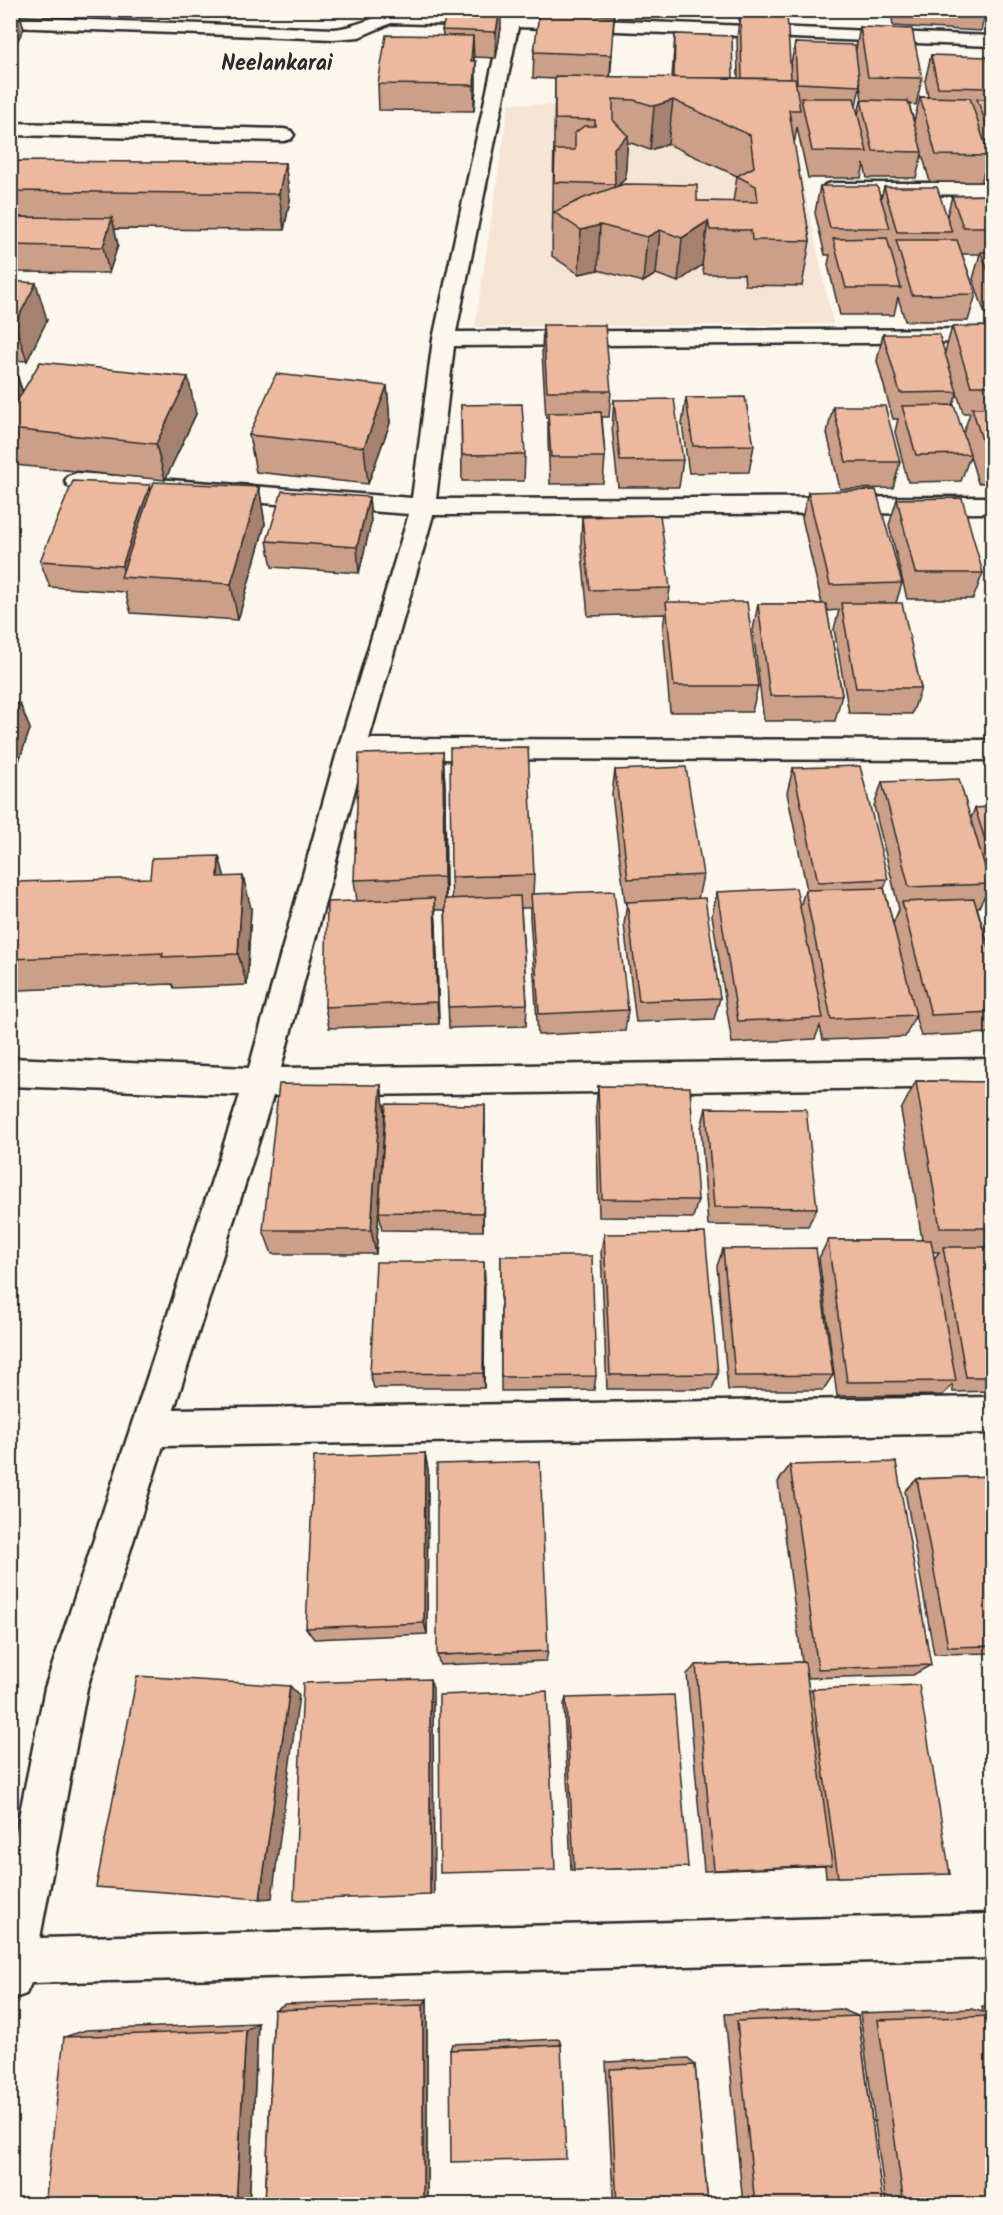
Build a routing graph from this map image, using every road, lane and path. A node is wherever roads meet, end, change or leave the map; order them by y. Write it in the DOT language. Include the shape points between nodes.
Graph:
graph roads {
  1 [pos="303,10"];
  2 [pos="511,20"];
  3 [pos="10,22"];
  4 [pos="299,33"];
  5 [pos="993,41"];
  6 [pos="10,129"];
  7 [pos="284,135"];
  8 [pos="826,189"];
  9 [pos="993,189"];
  10 [pos="993,336"];
  11 [pos="444,339"];
  12 [pos="77,481"];
  13 [pos="993,505"];
  14 [pos="423,507"];
  15 [pos="352,749"];
  16 [pos="993,750"];
  17 [pos="10,1072"];
  18 [pos="993,1073"];
  19 [pos="261,1082"];
  20 [pos="993,1415"];
  21 [pos="150,1428"];
  22 [pos="993,1936"];
  23 [pos="12,1970"];
  1 -- 4 [label="street"];
  2 -- 4 [label="street" via="403,17 388,18 353,33"];
  2 -- 5 [label="street"];
  2 -- 11 [label="street"];
  3 -- 4 [label="street"];
  6 -- 7 [label="street"];
  8 -- 9 [label="street"];
  10 -- 11 [label="street"];
  11 -- 14 [label="street"];
  12 -- 14 [label="street"];
  13 -- 14 [label="street"];
  14 -- 15 [label="street"];
  15 -- 16 [label="street"];
  15 -- 19 [label="street"];
  17 -- 19 [label="street"];
  18 -- 19 [label="street"];
  19 -- 21 [label="street"];
  20 -- 21 [label="street"];
  21 -- 23 [label="street" via="66,1688"];
  22 -- 23 [label="street"];
}
